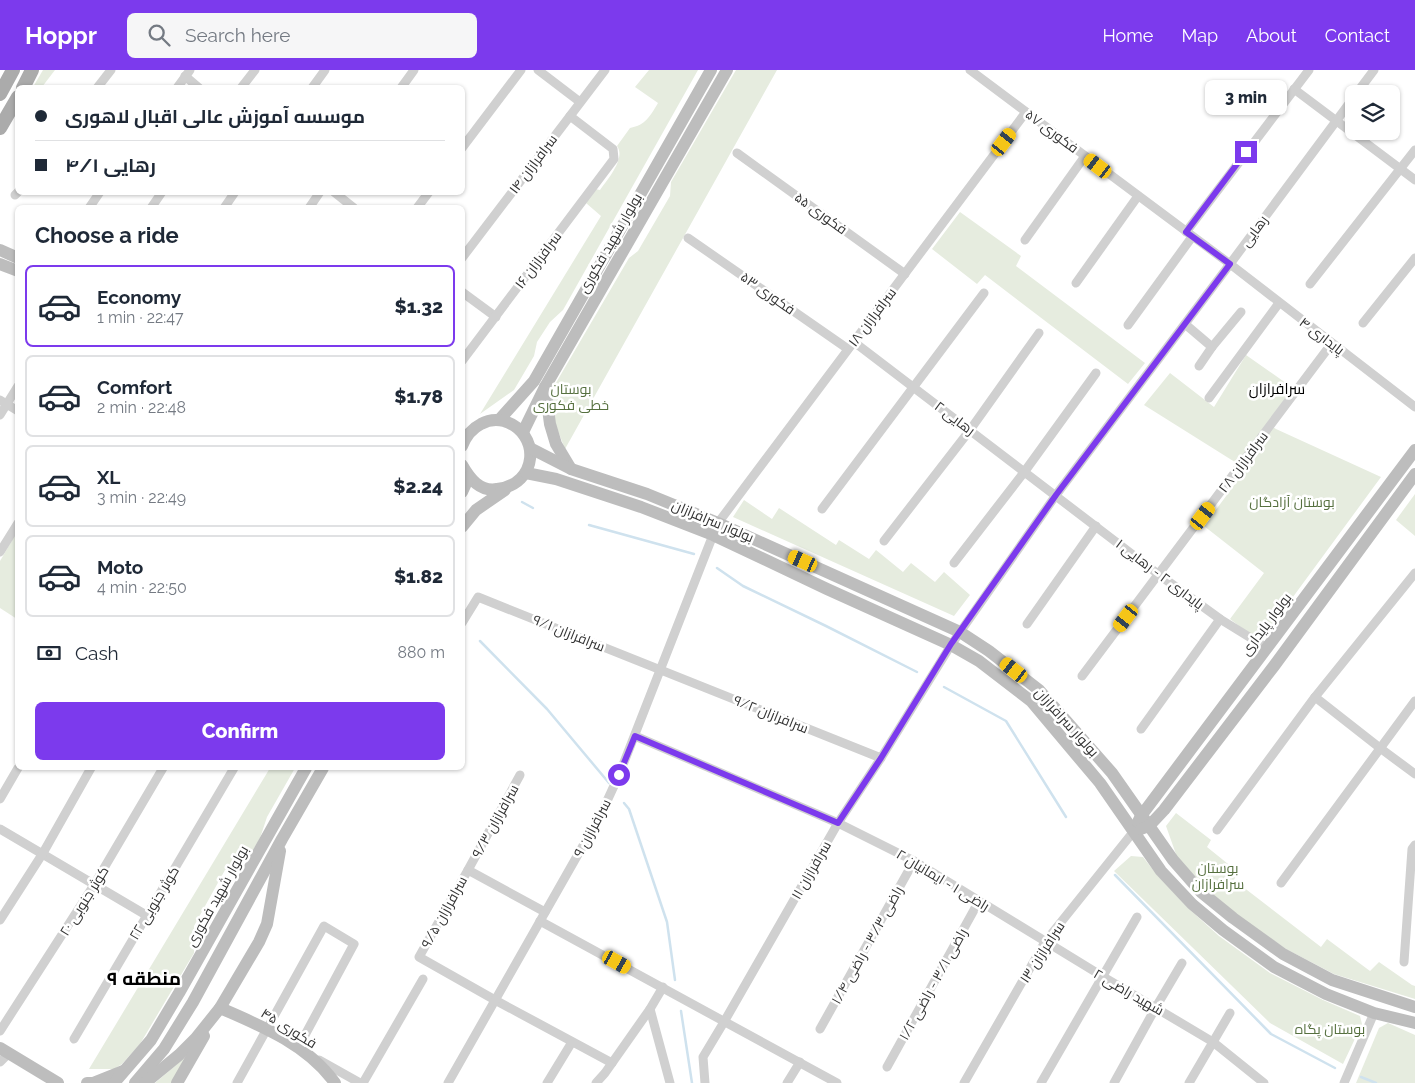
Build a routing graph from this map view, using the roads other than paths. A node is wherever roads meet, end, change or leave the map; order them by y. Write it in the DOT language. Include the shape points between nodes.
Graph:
graph roads {
  1 [pos="13,70"];
  2 [pos="32,70"];
  3 [pos="111,70"];
  4 [pos="255,70"];
  5 [pos="325,70"];
  6 [pos="414,70"];
  7 [pos="522,70"];
  8 [pos="538,70"];
  9 [pos="604,70"];
  10 [pos="711,70"];
  11 [pos="727,70"];
  12 [pos="970,70"];
  13 [pos="1309,70"];
  14 [pos="1374,70"];
  15 [pos="188,73"];
  16 [pos="24,85"];
  17 [pos="99,85"];
  18 [pos="179,85"];
  19 [pos="197,85"];
  20 [pos="243,85"];
  21 [pos="314,85"];
  22 [pos="403,85"];
  23 [pos="1363,85"];
  24 [pos="1294,89"];
  25 [pos="0,94"];
  26 [pos="15,102"];
  27 [pos="580,102"];
  28 [pos="1345,108"];
  29 [pos="1026,112"];
  30 [pos="570,116"];
  31 [pos="1336,120"];
  32 [pos="0,128"];
  33 [pos="465,144"];
  34 [pos="1415,150"];
  35 [pos="737,153"];
  36 [pos="1085,156"];
  37 [pos="1401,169"];
  38 [pos="1415,180"];
  39 [pos="338,195"];
  40 [pos="1138,196"];
  41 [pos="350,205"];
  42 [pos="1189,234"];
  43 [pos="688,238"];
  44 [pos="1025,240"];
  45 [pos="0,250"];
  46 [pos="465,254"];
  47 [pos="15,257"];
  48 [pos="1415,258"];
  49 [pos="0,264"];
  50 [pos="1230,264"];
  51 [pos="15,270"];
  52 [pos="905,274"];
  53 [pos="1076,283"];
  54 [pos="1310,284"];
  55 [pos="984,293"];
  56 [pos="465,294"];
  57 [pos="1279,303"];
  58 [pos="1241,312"];
  59 [pos="496,317"];
  60 [pos="1363,323"];
  61 [pos="1185,324"];
  62 [pos="1128,325"];
  63 [pos="1039,334"];
  64 [pos="1332,344"];
  65 [pos="851,345"];
  66 [pos="1212,347"];
  67 [pos="465,357"];
  68 [pos="1199,366"];
  69 [pos="1096,373"];
  70 [pos="545,387"];
  71 [pos="914,388"];
  72 [pos="15,389"];
  73 [pos="1209,398"];
  74 [pos="3,402"];
  75 [pos="1415,407"];
  76 [pos="15,408"];
  77 [pos="0,415"];
  78 [pos="499,420"];
  79 [pos="468,428"];
  80 [pos="970,430"];
  81 [pos="523,432"];
  82 [pos="530,448"];
  83 [pos="1415,450"];
  84 [pos="571,469"];
  85 [pos="465,470"];
  86 [pos="1024,471"];
  87 [pos="526,473"];
  88 [pos="1415,474"];
  89 [pos="469,477"];
  90 [pos="465,486"];
  91 [pos="506,488"];
  92 [pos="1056,495"];
  93 [pos="822,509"];
  94 [pos="465,523"];
  95 [pos="718,523"];
  96 [pos="1096,526"];
  97 [pos="15,528"];
  98 [pos="713,535"];
  99 [pos="884,541"];
  100 [pos="0,552"];
  101 [pos="954,563"];
  102 [pos="1415,573"];
  103 [pos="1158,574"];
  104 [pos="465,618"];
  105 [pos="1220,619"];
  106 [pos="1027,624"];
  107 [pos="960,632"];
  108 [pos="951,644"];
  109 [pos="1267,648"];
  110 [pos="660,669"];
  111 [pos="1082,676"];
  112 [pos="1314,697"];
  113 [pos="1415,701"];
  114 [pos="1141,729"];
  115 [pos="635,736"];
  116 [pos="1380,748"];
  117 [pos="881,758"];
  118 [pos="17,770"];
  119 [pos="90,770"];
  120 [pos="162,770"];
  121 [pos="233,770"];
  122 [pos="305,770"];
  123 [pos="322,770"];
  124 [pos="1415,774"];
  125 [pos="520,775"];
  126 [pos="0,799"];
  127 [pos="1145,821"];
  128 [pos="838,823"];
  129 [pos="0,829"];
  130 [pos="1217,830"];
  131 [pos="1134,831"];
  132 [pos="282,839"];
  133 [pos="1415,845"];
  134 [pos="43,853"];
  135 [pos="914,861"];
  136 [pos="468,870"];
  137 [pos="1281,883"];
  138 [pos="94,886"];
  139 [pos="979,901"];
  140 [pos="545,912"];
  141 [pos="146,915"];
  142 [pos="1137,917"];
  143 [pos="0,920"];
  144 [pos="540,921"];
  145 [pos="1045,942"];
  146 [pos="1404,962"];
  147 [pos="1182,963"];
  148 [pos="1102,976"];
  149 [pos="423,979"];
  150 [pos="664,987"];
  151 [pos="495,1000"];
  152 [pos="1156,1007"];
  153 [pos="1415,1007"];
  154 [pos="220,1008"];
  155 [pos="650,1009"];
  156 [pos="1374,1012"];
  157 [pos="1230,1013"];
  158 [pos="724,1022"];
  159 [pos="1415,1023"];
  160 [pos="266,1028"];
  161 [pos="820,1029"];
  162 [pos="0,1031"];
  163 [pos="74,1039"];
  164 [pos="572,1042"];
  165 [pos="1213,1042"];
  166 [pos="301,1050"];
  167 [pos="3,1055"];
  168 [pos="800,1062"];
  169 [pos="612,1063"];
  170 [pos="887,1067"];
  171 [pos="125,1070"];
  172 [pos="58,1083"];
  173 [pos="86,1083"];
  174 [pos="114,1083"];
  175 [pos="135,1083"];
  176 [pos="145,1083"];
  177 [pos="177,1083"];
  178 [pos="237,1083"];
  179 [pos="335,1083"];
  180 [pos="361,1083"];
  181 [pos="448,1083"];
  182 [pos="547,1083"];
  183 [pos="596,1083"];
  184 [pos="670,1083"];
  185 [pos="705,1083"];
  186 [pos="787,1083"];
  187 [pos="836,1083"];
  188 [pos="964,1083"];
  189 [pos="1041,1083"];
  190 [pos="1114,1083"];
  191 [pos="1189,1083"];
  192 [pos="1264,1083"];
  193 [pos="1344,1083"];
  1 -- 25 [label="main road"];
  2 -- 16 [label="main road"];
  3 -- 17 [label="street"];
  4 -- 20 [label="street"];
  5 -- 21 [label="street"];
  6 -- 22 [label="street"];
  7 -- 33 [label="street"];
  8 -- 27 [label="street"];
  9 -- 27 [label="street, سرافرازان ۱۴"];
  10 -- 78 [label="main road, بولوار شهید فکوری" via="534,382"];
  11 -- 70 [label="main road, بولوار شهید فکوری"];
  12 -- 29 [label="street, فکوری ۵۷"];
  13 -- 24 [label="street"];
  14 -- 23 [label="street"];
  15 -- 18 [label="street"];
  15 -- 19 [label="street"];
  24 -- 31 [label="street"];
  24 -- 42 [label="street"];
  26 -- 32 [label="main road"];
  27 -- 30 [label="street, سرافرازان ۱۴"];
  28 -- 31 [label="street, رهایی"];
  29 -- 36 [label="street, فکوری ۵۷"];
  29 -- 52 [label="street, سرافرازان ۱۸"];
  30 -- 46 [label="street, سرافرازان ۱۴"];
  30 -- 59 [label="street, سرافرازان ۱۶" via="614,149 614,159"];
  31 -- 37 [label="street"];
  31 -- 50 [label="street, رهایی"];
  34 -- 37 [label="street"];
  35 -- 52 [label="street, فکوری ۵۵"];
  36 -- 40 [label="street, فکوری ۵۷"];
  36 -- 44 [label="street"];
  37 -- 38 [label="street"];
  37 -- 54 [label="street"];
  39 -- 41 [label="street"];
  40 -- 42 [label="street, فکوری ۵۷"];
  40 -- 53 [label="street"];
  42 -- 50 [label="street, فکوری ۵۷"];
  42 -- 62 [label="street"];
  43 -- 65 [label="street, فکوری ۵۳"];
  45 -- 47 [label="main road"];
  48 -- 60 [label="street"];
  49 -- 51 [label="main road"];
  50 -- 57 [label="street, پایداری ۴"];
  50 -- 61 [label="street, رهایی"];
  52 -- 65 [label="street, سرافرازان ۱۸"];
  55 -- 71 [label="street"];
  56 -- 59 [label="street"];
  57 -- 64 [label="street, پایداری ۴"];
  57 -- 73 [label="street"];
  58 -- 66 [label="street"];
  59 -- 67 [label="street, سرافرازان ۱۶"];
  61 -- 66 [label="street"];
  61 -- 92 [label="street, رهایی"];
  63 -- 80 [label="street"];
  64 -- 75 [label="street, پایداری ۴"];
  64 -- 103 [label="street, سرافرازان ۲۸"];
  65 -- 71 [label="street, رهایی ۲"];
  65 -- 95 [label="street, سرافرازان ۱۸"];
  66 -- 68 [label="street"];
  69 -- 86 [label="street"];
  70 -- 81 [label="main road, بولوار شهید فکوری"];
  70 -- 84 [label="main road" via="556,444"];
  71 -- 80 [label="street, رهایی ۲"];
  71 -- 93 [label="street"];
  72 -- 74 [label="street"];
  74 -- 76 [label="street"];
  74 -- 77 [label="street"];
  78 -- 79 [label="main road"];
  78 -- 81 [label="main road"];
  80 -- 86 [label="street, رهایی ۲"];
  80 -- 99 [label="street"];
  81 -- 82 [label="main road"];
  82 -- 84 [label="main road, بولوار سرافرازان"];
  82 -- 87 [label="main road" via="531,458"];
  83 -- 109 [label="main road, بولوار پایداری"];
  84 -- 95 [label="main road, بولوار سرافرازان" via="647,494"];
  85 -- 89 [label="main road"];
  86 -- 92 [label="street, رهایی ۲"];
  86 -- 101 [label="street"];
  87 -- 91 [label="main road"];
  87 -- 98 [label="main road, بولوار سرافرازان" via="556,479 641,507"];
  88 -- 127 [label="main road" via="1164,810"];
  89 -- 90 [label="main road"];
  89 -- 91 [label="main road" via="480,486 493,490"];
  91 -- 94 [label="main road" via="476,510"];
  92 -- 96 [label="street, پایداری ۲ - رهایی ۱"];
  92 -- 107 [label="street, رهایی"];
  95 -- 107 [label="main road, بولوار سرافرازان"];
  96 -- 103 [label="street, پایداری ۲ - رهایی ۱"];
  96 -- 106 [label="street"];
  97 -- 100 [label="street"];
  98 -- 108 [label="main road, بولوار سرافرازان"];
  98 -- 110 [label="street, سرافرازان ۹"];
  102 -- 112 [label="street"];
  103 -- 105 [label="street, پایداری ۲ - رهایی ۱"];
  103 -- 111 [label="street, سرافرازان ۲۸"];
  104 -- 110 [label="street, سرافرازان ۹/۱" via="478,597"];
  105 -- 109 [label="street, پایداری ۲ - رهایی ۱"];
  105 -- 114 [label="street"];
  107 -- 108 [label="street, رهایی"];
  107 -- 127 [label="main road, بولوار سرافرازان" via="1039,690 1112,773"];
  108 -- 117 [label="street, سرافرازان ۱۱"];
  108 -- 131 [label="main road, بولوار سرافرازان" via="1031,701 1100,782"];
  109 -- 127 [label="main road, بولوار پایداری"];
  110 -- 115 [label="street, سرافرازان ۹"];
  110 -- 117 [label="street, سرافرازان ۹/۲"];
  112 -- 116 [label="street"];
  112 -- 130 [label="street"];
  113 -- 116 [label="street"];
  115 -- 128 [label="street, راضی ۱ - ایمانیان ۲"];
  115 -- 140 [label="street, سرافرازان ۹" via="601,814"];
  116 -- 124 [label="street"];
  116 -- 137 [label="street"];
  117 -- 128 [label="street, سرافرازان ۱۱"];
  118 -- 126 [label="street"];
  119 -- 134 [label="street"];
  120 -- 138 [label="street, کوثر جنوبی ۲۰"];
  121 -- 141 [label="street, کوثر جنوبی ۲۲"];
  122 -- 171 [label="main road, بولوار شهید فکوری" via="180,993 151,1040"];
  123 -- 132 [label="main road"];
  125 -- 136 [label="street, سرافرازان ۹/۳"];
  127 -- 131 [label="main road"];
  127 -- 153 [label="main road, بولوار سرافرازان" via="1201,892 1283,954 1332,980"];
  128 -- 135 [label="street, راضی ۱ - ایمانیان ۲"];
  128 -- 158 [label="street, سرافرازان ۱۱"];
  129 -- 134 [label="street"];
  131 -- 145 [label="street, سرافرازان ۱۳"];
  131 -- 156 [label="main road, بولوار سرافرازان" via="1161,871 1192,904 1223,930 1274,968 1326,994"];
  132 -- 154 [label="main road" via="267,924"];
  132 -- 175 [label="main road" via="193,1002 164,1049"];
  133 -- 146 [label="street" via="1412,849"];
  134 -- 138 [label="street"];
  134 -- 143 [label="street"];
  135 -- 139 [label="street, راضی ۱ - ایمانیان ۲"];
  135 -- 161 [label="street, راضی ۳/۳ - راضی ۱/۴"];
  136 -- 140 [label="street, سرافرازان ۹/۳"];
  136 -- 151 [label="street, سرافرازان ۹/۵" via="419,957"];
  138 -- 141 [label="street"];
  138 -- 162 [label="street, کوثر جنوبی ۲۰"];
  139 -- 145 [label="street, راضی ۱ - ایمانیان ۲"];
  139 -- 170 [label="street, راضی ۳/۱ - راضی ۱/۲"];
  140 -- 144 [label="street, سرافرازان ۹"];
  141 -- 163 [label="street, کوثر جنوبی ۲۲"];
  142 -- 148 [label="street"];
  144 -- 150 [label="street"];
  144 -- 151 [label="street, سرافرازان ۹"];
  145 -- 148 [label="street, شهید راضی ۲"];
  145 -- 188 [label="street, سرافرازان ۱۳"];
  147 -- 152 [label="street"];
  148 -- 152 [label="street, شهید راضی ۲"];
  148 -- 189 [label="street"];
  149 -- 180 [label="street"];
  150 -- 155 [label="street"];
  150 -- 158 [label="street"];
  151 -- 164 [label="street"];
  151 -- 181 [label="street, سرافرازان ۹"];
  152 -- 165 [label="street, شهید راضی ۲"];
  152 -- 190 [label="street"];
  154 -- 160 [label="main road, فکوری ۴۵"];
  154 -- 176 [label="main road" via="179,1055"];
  154 -- 177 [label="main road"];
  155 -- 169 [label="street"];
  155 -- 184 [label="street"];
  156 -- 159 [label="main road, بولوار سرافرازان"];
  156 -- 193 [label="street"];
  157 -- 165 [label="street"];
  158 -- 168 [label="street"];
  158 -- 185 [label="street, سرافرازان ۱۱" via="702,1057"];
  160 -- 166 [label="main road, فکوری ۴۵"];
  160 -- 166 [label="street" via="324,926 354,944"];
  160 -- 178 [label="street"];
  164 -- 169 [label="street"];
  164 -- 182 [label="street"];
  165 -- 191 [label="street"];
  165 -- 192 [label="street, شهید راضی ۲"];
  166 -- 179 [label="main road, فکوری ۴۵"];
  166 -- 180 [label="street"];
  167 -- 172 [label="main road"];
  168 -- 186 [label="street"];
  168 -- 187 [label="street"];
  169 -- 183 [label="street"];
  171 -- 173 [label="main road"];
  171 -- 174 [label="main road, بولوار شهید فکوری"];
}
